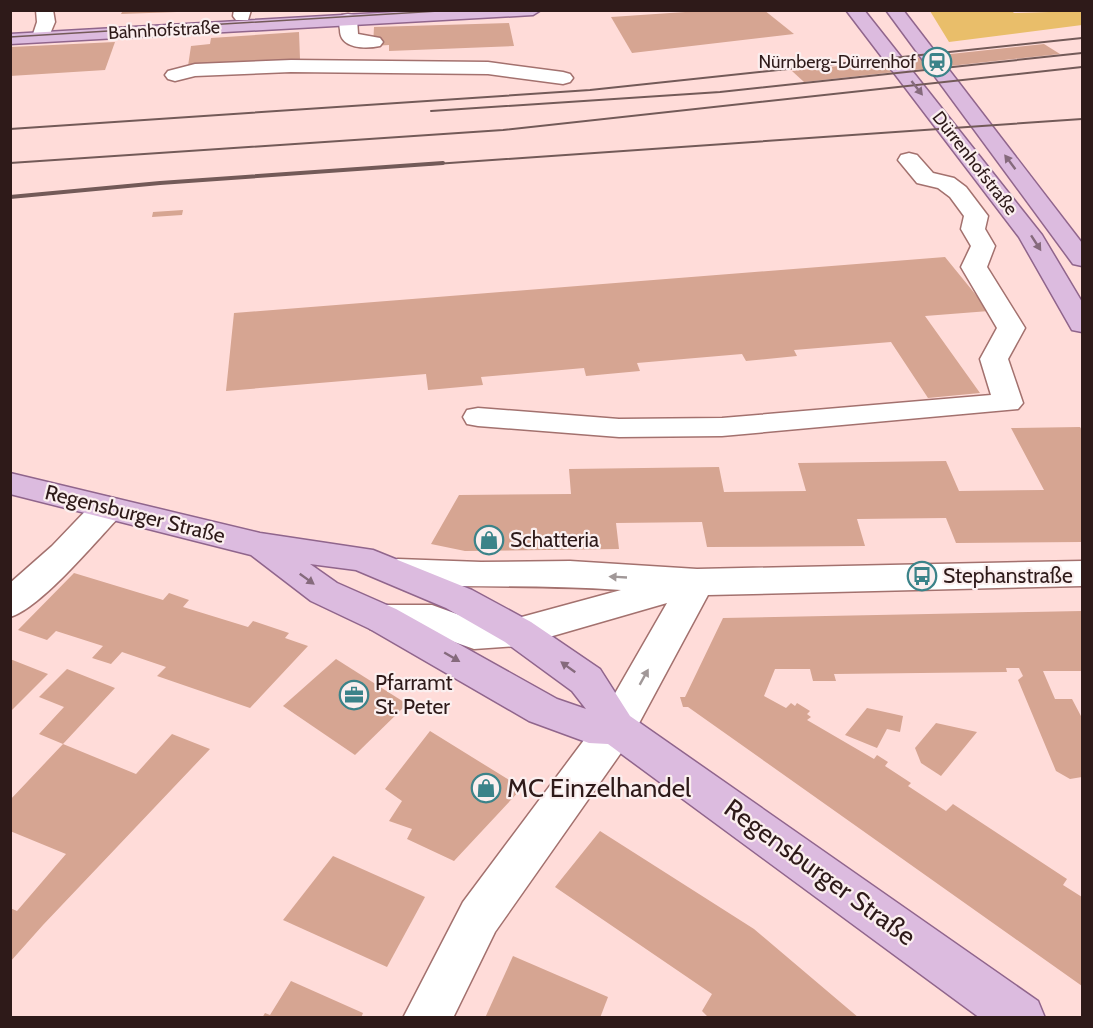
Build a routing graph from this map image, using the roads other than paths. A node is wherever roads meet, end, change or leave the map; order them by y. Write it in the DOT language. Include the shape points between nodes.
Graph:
graph roads {
  1 [pos="533,10"];
  2 [pos="854,10"];
  3 [pos="877,10"];
  4 [pos="894,10"];
  5 [pos="243,13"];
  6 [pos="343,15"];
  7 [pos="43,24"];
  8 [pos="10,28"];
  9 [pos="912,34"];
  10 [pos="10,39"];
  11 [pos="374,42"];
  12 [pos="175,75"];
  13 [pos="563,78"];
  14 [pos="909,160"];
  15 [pos="1083,259"];
  16 [pos="1083,324"];
  17 [pos="478,417"];
  18 [pos="10,483"];
  19 [pos="108,508"];
  20 [pos="260,545"];
  21 [pos="398,572"];
  22 [pos="1083,573"];
  23 [pos="697,582"];
  24 [pos="10,604"];
  25 [pos="383,619"];
  26 [pos="518,632"];
  27 [pos="616,728"];
  28 [pos="427,1017"];
  29 [pos="1021,1017"];
  1 -- 6 [label="main road, Bahnhofstraße"];
  2 -- 16 [label="main road, Dürrenhofstraße, one-way" via="1030,235"];
  3 -- 9 [label="main road, Dürrenhofstraße"];
  4 -- 9 [label="main road, Dürrenhofstraße"];
  5 -- 6 [label="main road, Bahnhofstraße"];
  5 -- 7 [label="main road, Bahnhofstraße"];
  6 -- 7 [label="main road, Bahnhofstraße"];
  6 -- 11 [label="street" via="349,37"];
  7 -- 8 [label="main road, Bahnhofstraße"];
  7 -- 10 [label="main road, Bahnhofstraße"];
  15 -- 9 [label="main road, Dürrenhofstraße, one-way"];
  12 -- 13 [label="street" via="195,70 291,66 488,68"];
  14 -- 17 [label="street" via="925,178 946,183 958,192 976,216 973,229 983,246 974,267 1011,328 994,359 1008,403 722,427 619,428"];
  18 -- 19 [label="main road, Regensburger Straße"];
  19 -- 20 [label="main road, Regensburger Straße"];
  19 -- 24 [label="street"];
  20 -- 21 [label="main road, Regensburger Straße" via="361,559"];
  20 -- 25 [label="main road, Regensburger Straße, one-way" via="324,592"];
  23 -- 21 [label="street, one-way" via="570,574"];
  21 -- 26 [label="main road, Regensburger Straße" via="459,599"];
  22 -- 23 [label="street"];
  23 -- 26 [label="street"];
  27 -- 23 [label="street, one-way"];
  25 -- 26 [label="street, Regensburger Straße" via="432,619 474,635"];
  25 -- 27 [label="main road, Regensburger Straße, one-way" via="543,710 588,727"];
  27 -- 26 [label="main road, Regensburger Straße, one-way" via="586,680"];
  27 -- 28 [label="street" via="479,917"];
  27 -- 29 [label="main road, Regensburger Straße"];
}
